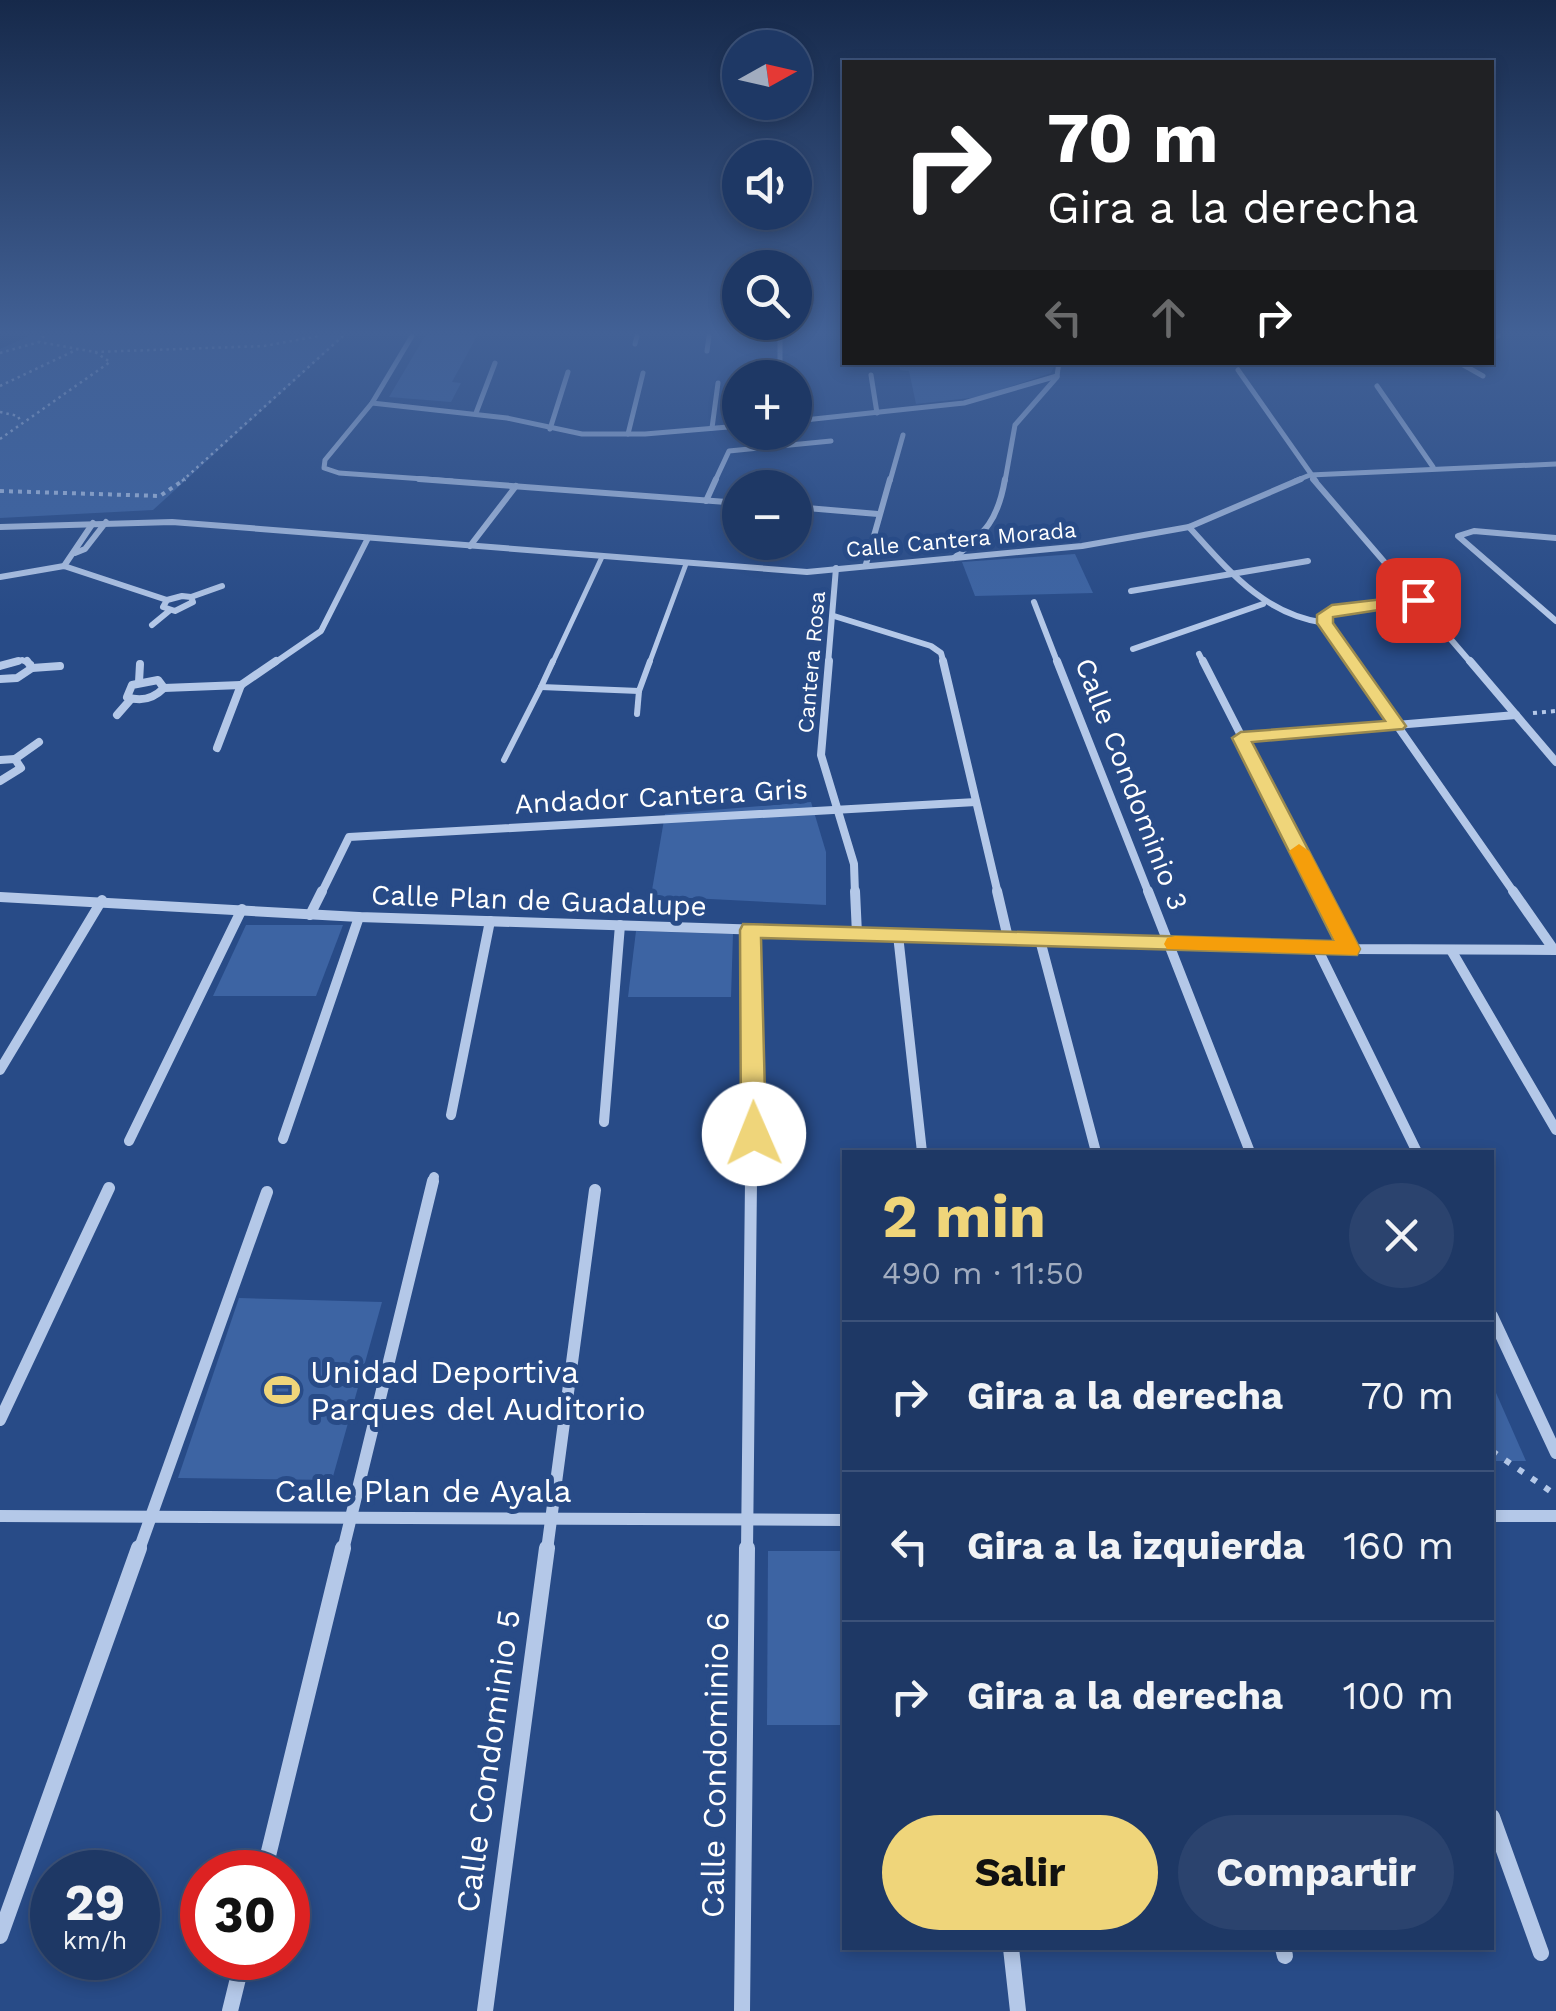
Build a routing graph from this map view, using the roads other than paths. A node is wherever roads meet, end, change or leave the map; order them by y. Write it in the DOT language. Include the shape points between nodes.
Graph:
graph roads {
  1 [pos="350,430"];
  2 [pos="563,430"];
  3 [pos="629,430"];
  4 [pos="686,430"];
  5 [pos="1014,430"];
  6 [pos="1279,430"];
  7 [pos="1408,430"];
  8 [pos="628,434"];
  9 [pos="903,435"];
  10 [pos="831,441"];
  11 [pos="1556,464"];
  12 [pos="1434,466"];
  13 [pos="1310,476"];
  14 [pos="516,486"];
  15 [pos="706,501"];
  16 [pos="722,502"];
  17 [pos="812,508"];
  18 [pos="878,514"];
  19 [pos="106,522"];
  20 [pos="93,523"];
  21 [pos="0,526"];
  22 [pos="1189,527"];
  23 [pos="368,538"];
  24 [pos="1556,538"];
  25 [pos="470,546"];
  26 [pos="75,553"];
  27 [pos="602,557"];
  28 [pos="953,559"];
  29 [pos="1308,561"];
  30 [pos="686,564"];
  31 [pos="866,564"];
  32 [pos="64,566"];
  33 [pos="836,568"];
  34 [pos="1234,574"];
  35 [pos="0,577"];
  36 [pos="222,586"];
  37 [pos="1131,591"];
  38 [pos="191,598"];
  39 [pos="168,600"];
  40 [pos="1418,600"];
  41 [pos="1034,602"];
  42 [pos="1263,604"];
  43 [pos="169,610"];
  44 [pos="834,616"];
  45 [pos="1556,621"];
  46 [pos="1325,623"];
  47 [pos="152,625"];
  48 [pos="1133,649"];
  49 [pos="1199,654"];
  50 [pos="140,664"];
  51 [pos="0,666"];
  52 [pos="60,666"];
  53 [pos="32,668"];
  54 [pos="0,679"];
  55 [pos="139,682"];
  56 [pos="241,685"];
  57 [pos="541,687"];
  58 [pos="164,688"];
  59 [pos="639,690"];
  60 [pos="131,699"];
  61 [pos="636,714"];
  62 [pos="1516,714"];
  63 [pos="117,715"];
  64 [pos="1397,726"];
  65 [pos="1241,738"];
  66 [pos="39,742"];
  67 [pos="218,748"];
  68 [pos="15,759"];
  69 [pos="0,760"];
  70 [pos="504,760"];
  71 [pos="1556,762"];
  72 [pos="0,781"];
  73 [pos="976,802"];
  74 [pos="834,808"];
  75 [pos="0,897"];
  76 [pos="102,900"];
  77 [pos="242,909"];
  78 [pos="310,915"];
  79 [pos="359,917"];
  80 [pos="490,921"];
  81 [pos="620,925"];
  82 [pos="750,930"];
  83 [pos="856,934"];
  84 [pos="898,935"];
  85 [pos="1008,938"];
  86 [pos="1040,940"];
  87 [pos="1168,944"];
  88 [pos="1317,948"];
  89 [pos="1350,949"];
  90 [pos="1451,950"];
  91 [pos="1555,950"];
  92 [pos="0,1070"];
  93 [pos="451,1114"];
  94 [pos="604,1122"];
  95 [pos="1556,1130"];
  96 [pos="754,1134"];
  97 [pos="282,1139"];
  98 [pos="129,1141"];
  99 [pos="922,1150"];
  100 [pos="1095,1150"];
  101 [pos="1249,1150"];
  102 [pos="1416,1150"];
  103 [pos="434,1177"];
  104 [pos="750,1180"];
  105 [pos="110,1188"];
  106 [pos="595,1190"];
  107 [pos="266,1192"];
  108 [pos="1494,1320"];
  109 [pos="0,1420"];
  110 [pos="1556,1452"];
  111 [pos="0,1516"];
  112 [pos="1494,1516"];
  113 [pos="1556,1516"];
  114 [pos="150,1517"];
  115 [pos="352,1518"];
  116 [pos="551,1520"];
  117 [pos="747,1520"];
  118 [pos="842,1520"];
  119 [pos="1494,1822"];
  120 [pos="269,1850"];
  121 [pos="0,1936"];
  122 [pos="1010,1950"];
  123 [pos="1542,1953"];
  124 [pos="238,1980"];
  125 [pos="230,2011"];
  126 [pos="486,2011"];
  127 [pos="742,2011"];
  128 [pos="1018,2011"];
  1 -- 14 [label="street" via="324,468"];
  2 -- 8 [label="street"];
  3 -- 8 [label="street"];
  4 -- 8 [label="street"];
  5 -- 28 [label="street" via="1000,509 983,535"];
  6 -- 13 [label="street"];
  7 -- 12 [label="street"];
  9 -- 18 [label="street"];
  10 -- 15 [label="street" via="730,451"];
  11 -- 12 [label="street, Calle Cantera Morada"];
  12 -- 13 [label="street, Calle Cantera Morada"];
  13 -- 22 [label="street, Calle Cantera Morada"];
  13 -- 40 [label="street"];
  14 -- 15 [label="street"];
  14 -- 25 [label="street"];
  15 -- 16 [label="street"];
  17 -- 18 [label="street"];
  18 -- 31 [label="street"];
  19 -- 20 [label="street, Calle Cantera Morada"];
  19 -- 23 [label="street, Calle Cantera Morada"];
  19 -- 26 [label="street"];
  20 -- 21 [label="street, Calle Cantera Morada"];
  20 -- 26 [label="street"];
  22 -- 28 [label="street, Calle Cantera Morada"];
  22 -- 34 [label="street"];
  23 -- 25 [label="street, Calle Cantera Morada"];
  23 -- 56 [label="street" via="321,631"];
  24 -- 45 [label="street" via="1458,536"];
  25 -- 27 [label="street, Calle Cantera Morada"];
  26 -- 32 [label="street"];
  27 -- 30 [label="street, Calle Cantera Morada"];
  27 -- 57 [label="lane"];
  28 -- 31 [label="street, Calle Cantera Morada"];
  29 -- 34 [label="street"];
  30 -- 33 [label="street, Calle Cantera Morada" via="797,572"];
  30 -- 59 [label="lane"];
  31 -- 33 [label="street, Calle Cantera Morada"];
  32 -- 35 [label="street"];
  32 -- 39 [label="street"];
  33 -- 44 [label="street, Cantera Rosa"];
  34 -- 37 [label="street"];
  34 -- 42 [label="street"];
  36 -- 38 [label="street"];
  38 -- 39 [label="street"];
  38 -- 43 [label="street" via="186,608"];
  39 -- 43 [label="street" via="163,607"];
  40 -- 46 [label="street" via="1332,610"];
  40 -- 62 [label="street"];
  41 -- 87 [label="street, Calle Condominio 3"];
  42 -- 46 [label="street" via="1294,620"];
  42 -- 48 [label="street"];
  43 -- 47 [label="street"];
  44 -- 73 [label="street" via="940,653"];
  44 -- 74 [label="street, Cantera Rosa" via="821,744"];
  46 -- 64 [label="street"];
  49 -- 65 [label="street"];
  50 -- 55 [label="street"];
  51 -- 53 [label="street" via="22,660"];
  52 -- 53 [label="street"];
  53 -- 54 [label="street"];
  55 -- 58 [label="street" via="158,680"];
  55 -- 60 [label="street" via="127,689"];
  56 -- 58 [label="street"];
  56 -- 67 [label="street"];
  57 -- 59 [label="lane"];
  57 -- 70 [label="lane"];
  58 -- 60 [label="street" via="150,698"];
  59 -- 61 [label="lane"];
  60 -- 63 [label="street"];
  62 -- 64 [label="street"];
  62 -- 71 [label="street"];
  64 -- 65 [label="street"];
  64 -- 91 [label="street"];
  65 -- 89 [label="street"];
  66 -- 68 [label="street"];
  68 -- 69 [label="street"];
  68 -- 72 [label="street" via="22,768"];
  73 -- 74 [label="street, Andador Cantera Gris"];
  73 -- 85 [label="street"];
  74 -- 78 [label="street, Andador Cantera Gris" via="350,838"];
  74 -- 83 [label="street, Cantera Rosa" via="854,864"];
  75 -- 76 [label="street, Calle Plan de Guadalupe"];
  76 -- 77 [label="street, Calle Plan de Guadalupe"];
  76 -- 92 [label="street"];
  77 -- 78 [label="street, Calle Plan de Guadalupe"];
  77 -- 98 [label="street"];
  78 -- 79 [label="street, Calle Plan de Guadalupe"];
  79 -- 80 [label="street, Calle Plan de Guadalupe"];
  79 -- 97 [label="street"];
  80 -- 81 [label="street, Calle Plan de Guadalupe"];
  80 -- 93 [label="street"];
  81 -- 82 [label="street, Calle Plan de Guadalupe"];
  81 -- 94 [label="street"];
  82 -- 83 [label="street, Calle Plan de Guadalupe"];
  82 -- 96 [label="street"];
  83 -- 84 [label="street, Calle Plan de Guadalupe"];
  84 -- 85 [label="street, Calle Plan de Guadalupe"];
  84 -- 99 [label="street"];
  85 -- 86 [label="street, Calle Plan de Guadalupe"];
  86 -- 87 [label="street, Calle Plan de Guadalupe"];
  86 -- 100 [label="street"];
  87 -- 88 [label="street, Calle Plan de Guadalupe"];
  87 -- 101 [label="street, Calle Condominio 3"];
  88 -- 89 [label="street, Calle Plan de Guadalupe"];
  88 -- 102 [label="street"];
  89 -- 90 [label="street, Calle Plan de Guadalupe"];
  90 -- 91 [label="street, Calle Plan de Guadalupe"];
  90 -- 95 [label="street"];
  103 -- 115 [label="street"];
  104 -- 117 [label="street, Calle Condominio 6"];
  105 -- 109 [label="street"];
  106 -- 116 [label="street, Calle Condominio 5"];
  107 -- 114 [label="street"];
  108 -- 110 [label="street"];
  111 -- 114 [label="street, Calle Plan de Ayala"];
  112 -- 113 [label="street"];
  114 -- 115 [label="street, Calle Plan de Ayala"];
  114 -- 121 [label="street"];
  115 -- 116 [label="street, Calle Plan de Ayala"];
  115 -- 120 [label="street"];
  116 -- 117 [label="street, Calle Plan de Ayala"];
  116 -- 126 [label="street, Calle Condominio 5"];
  117 -- 118 [label="street, Calle Plan de Ayala"];
  117 -- 127 [label="street, Calle Condominio 6"];
  119 -- 123 [label="street"];
  122 -- 128 [label="street"];
  124 -- 125 [label="street"];
}
